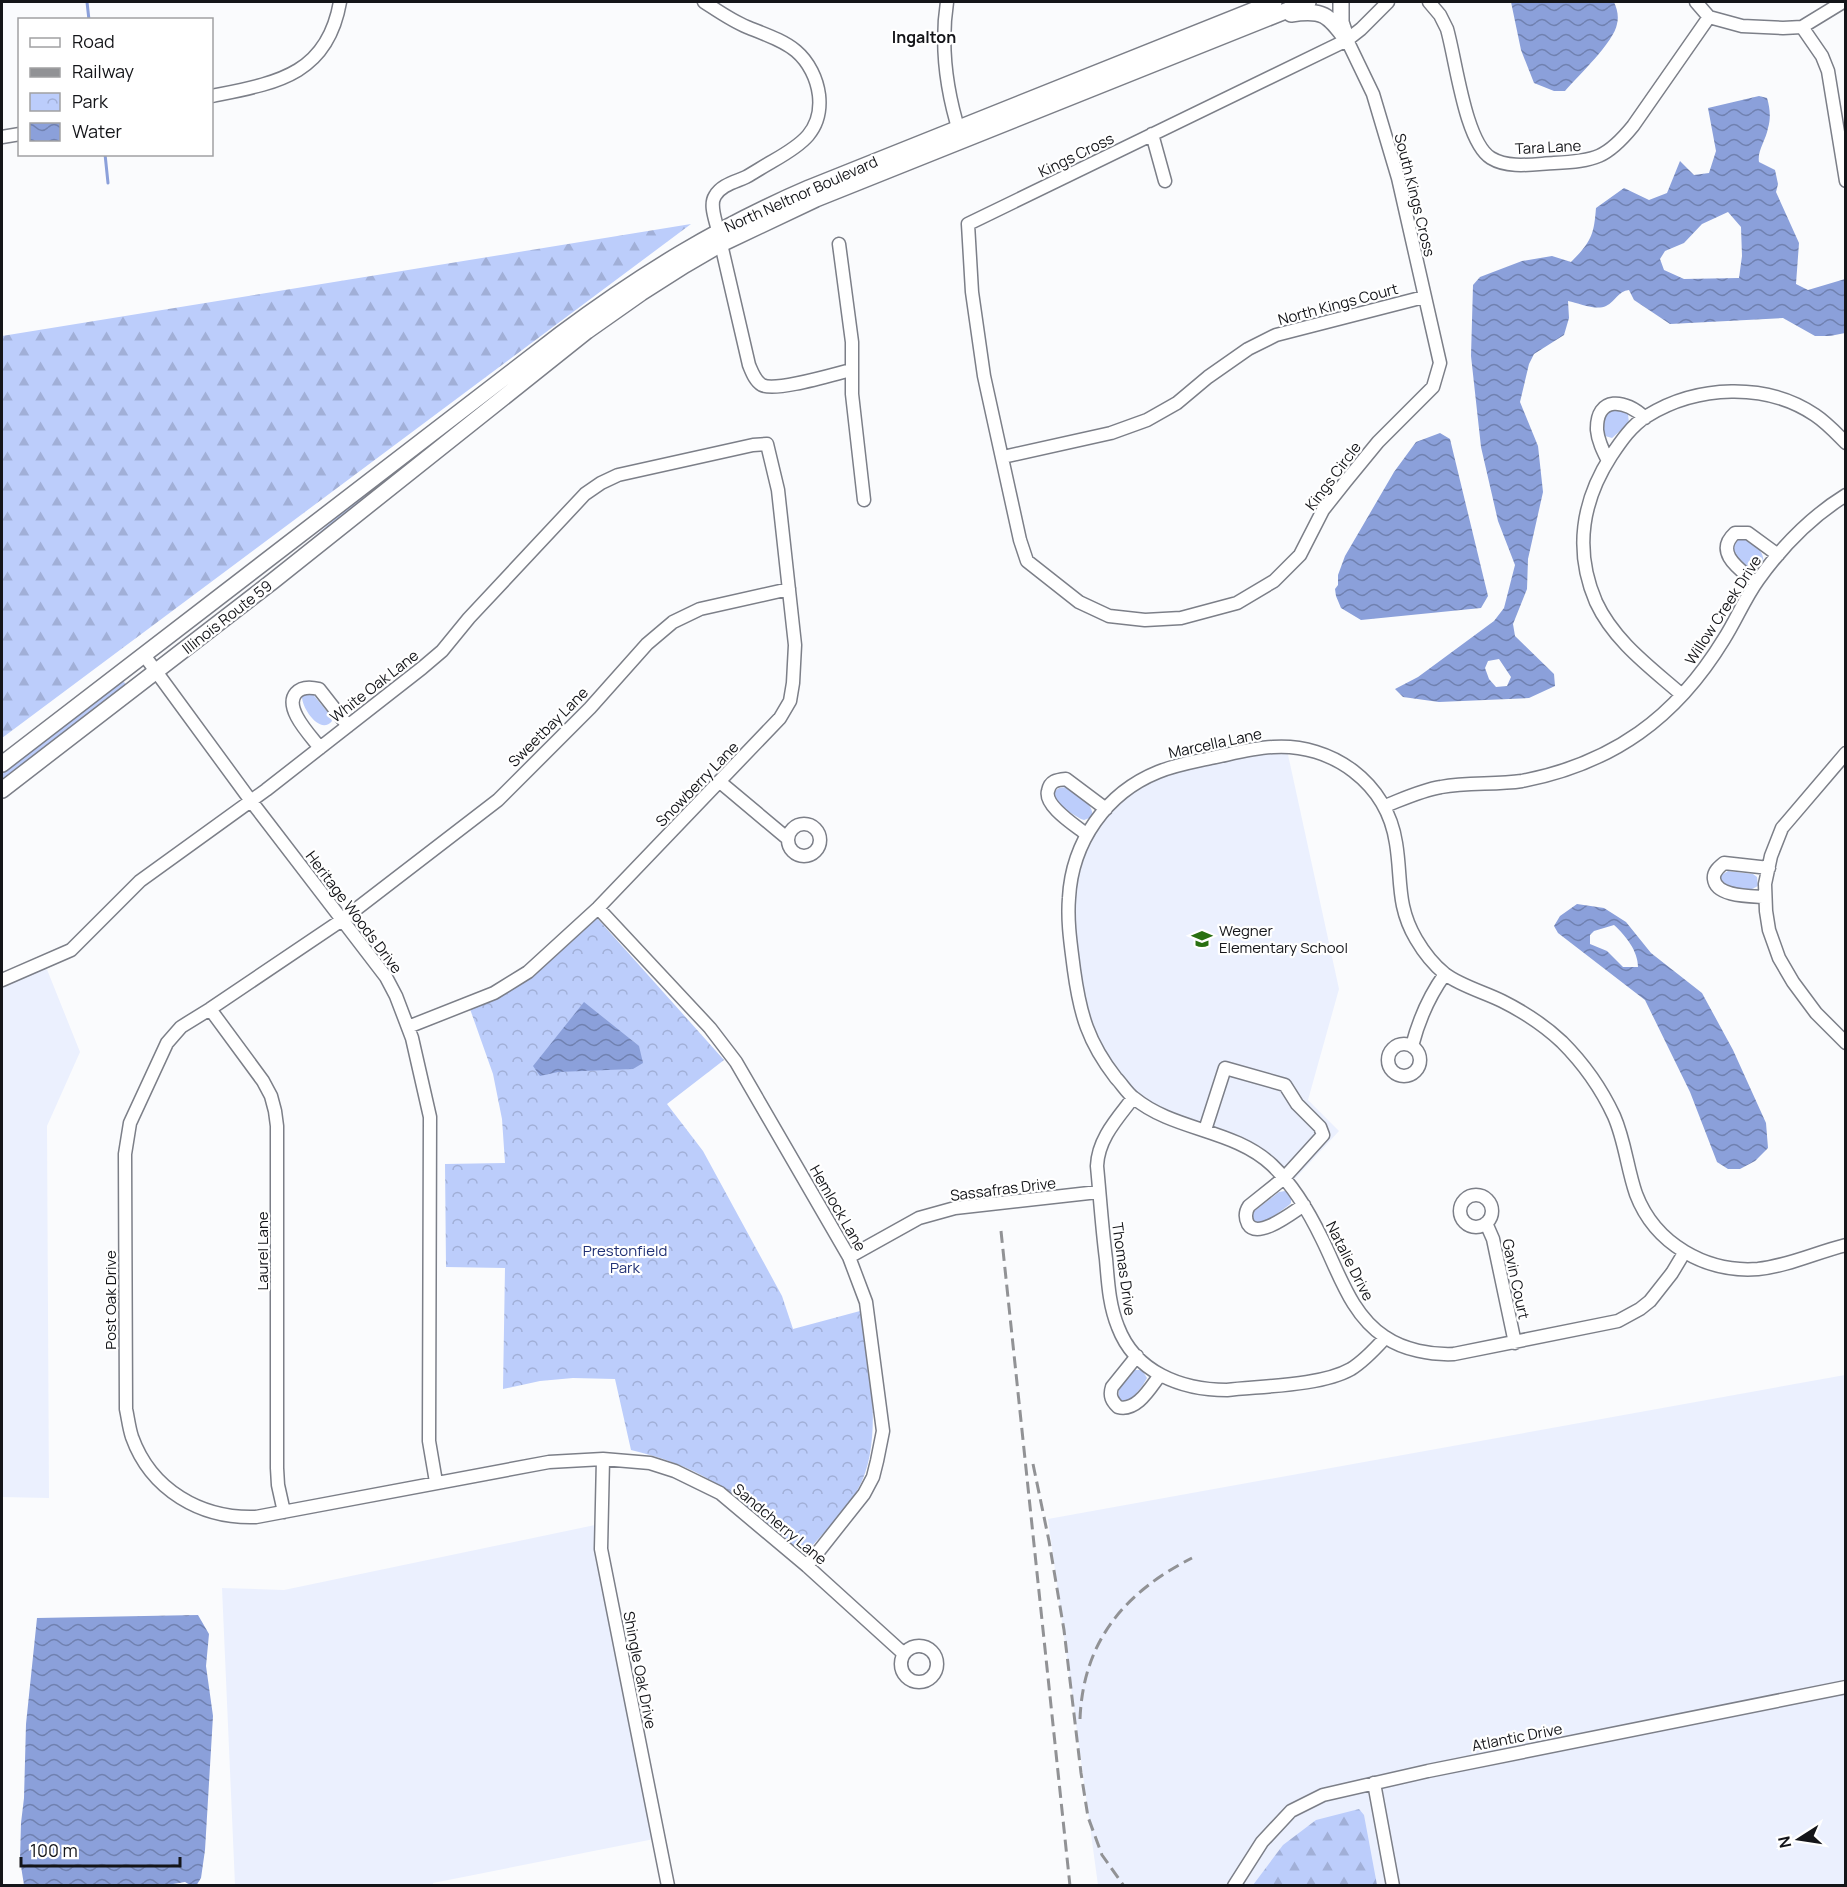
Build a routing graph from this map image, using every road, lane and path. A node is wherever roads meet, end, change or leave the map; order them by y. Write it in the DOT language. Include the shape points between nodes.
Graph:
graph roads {
  1 [pos="705,2"];
  2 [pos="947,2"];
  3 [pos="1274,2"];
  4 [pos="1308,2"];
  5 [pos="1341,2"];
  6 [pos="1388,2"];
  7 [pos="1429,2"];
  8 [pos="1696,2"];
  9 [pos="1843,2"];
  10 [pos="339,6"];
  11 [pos="1270,17"];
  12 [pos="1709,17"];
  13 [pos="1802,27"];
  14 [pos="1347,40"];
  15 [pos="213,96"];
  16 [pos="18,134"];
  17 [pos="1152,134"];
  18 [pos="960,135"];
  19 [pos="2,137"];
  20 [pos="1165,181"];
  21 [pos="1845,181"];
  22 [pos="719,238"];
  23 [pos="839,244"];
  24 [pos="1424,297"];
  25 [pos="1440,363"];
  26 [pos="852,370"];
  27 [pos="983,370"];
  28 [pos="1644,418"];
  29 [pos="450,440"];
  30 [pos="1845,443"];
  31 [pos="767,444"];
  32 [pos="1003,457"];
  33 [pos="1608,461"];
  34 [pos="1845,495"];
  35 [pos="348,496"];
  36 [pos="864,500"];
  37 [pos="1778,555"];
  38 [pos="1756,583"];
  39 [pos="789,589"];
  40 [pos="144,655"];
  41 [pos="157,672"];
  42 [pos="1682,695"];
  43 [pos="348,726"];
  44 [pos="320,748"];
  45 [pos="1845,753"];
  46 [pos="2,764"];
  47 [pos="720,782"];
  48 [pos="2,790"];
  49 [pos="251,801"];
  50 [pos="1385,806"];
  51 [pos="1106,808"];
  52 [pos="1086,834"];
  53 [pos="788,838"];
  54 [pos="1769,868"];
  55 [pos="1766,897"];
  56 [pos="598,908"];
  57 [pos="342,920"];
  58 [pos="1445,974"];
  59 [pos="2,980"];
  60 [pos="210,1009"];
  61 [pos="408,1028"];
  62 [pos="1845,1043"];
  63 [pos="1412,1046"];
  64 [pos="1133,1098"];
  65 [pos="1206,1130"];
  66 [pos="1284,1178"];
  67 [pos="1098,1192"];
  68 [pos="1304,1205"];
  69 [pos="1486,1223"];
  70 [pos="1845,1245"];
  71 [pos="1684,1253"];
  72 [pos="849,1257"];
  73 [pos="1385,1338"];
  74 [pos="1515,1343"];
  75 [pos="1137,1356"];
  76 [pos="1160,1375"];
  77 [pos="603,1459"];
  78 [pos="436,1482"];
  79 [pos="284,1512"];
  80 [pos="807,1566"];
  81 [pos="904,1654"];
  82 [pos="1845,1687"];
  83 [pos="1374,1783"];
  84 [pos="668,1886"];
  85 [pos="1234,1886"];
  86 [pos="1393,1886"];
  1 -- 22 [label="street" via="795,50 815,79 819,99 816,123 801,142 715,195 712,203"];
  2 -- 18 [label="street" via="944,60"];
  3 -- 18 [label="main road, North Neltnor Boulevard"];
  4 -- 11 [label="main road, North Neltnor Boulevard"];
  5 -- 14 [label="main road" via="1341,22"];
  6 -- 14 [label="street"];
  7 -- 12 [label="street, Tara Lane" via="1447,29 1475,139 1490,158 1516,165 1580,161 1609,151 1633,126"];
  8 -- 12 [label="street"];
  9 -- 13 [label="street"];
  10 -- 15 [label="street" via="326,43 299,71 283,79"];
  11 -- 14 [label="main road" via="1318,13 1328,17"];
  11 -- 18 [label="main road, North Neltnor Boulevard"];
  12 -- 13 [label="street" via="1742,26"];
  13 -- 21 [label="street" via="1828,71"];
  14 -- 17 [label="street, Kings Cross"];
  14 -- 24 [label="street, South Kings Cross" via="1374,94 1398,178"];
  16 -- 19 [label="street"];
  17 -- 20 [label="street"];
  17 -- 27 [label="street, Kings Cross" via="968,224"];
  18 -- 22 [label="main road, North Neltnor Boulevard" via="851,178 787,212"];
  22 -- 26 [label="street" via="749,365 758,381 781,386"];
  22 -- 29 [label="main road, North Neltnor Boulevard" via="587,331"];
  22 -- 35 [label="main road, North Neltnor Boulevard" via="662,263 604,302"];
  23 -- 26 [label="street"];
  24 -- 25 [label="street, South Kings Cross"];
  24 -- 32 [label="street, North Kings Court" via="1276,335 1248,349 1177,403 1147,420 1110,433"];
  25 -- 32 [label="street, Kings Circle" via="1433,387 1378,442 1346,481 1323,510 1300,555 1274,581 1237,603 1181,618 1109,616 1079,602 1027,561"];
  26 -- 36 [label="street"];
  27 -- 32 [label="street, Kings Circle"];
  28 -- 30 [label="street" via="1689,398 1718,392 1748,392 1778,398 1815,415"];
  28 -- 33 [label="street" via="1623,438"];
  28 -- 33 [label="street" via="1619,403 1601,410 1597,432"];
  29 -- 41 [label="main road, Illinois Route 59"];
  31 -- 39 [label="street, Snowberry Lane" via="778,490"];
  31 -- 43 [label="street, White Oak Lane" via="618,475 601,483 585,494 442,651"];
  33 -- 42 [label="street" via="1590,497 1584,524 1583,550 1592,591 1619,638"];
  34 -- 37 [label="street, Willow Creek Drive"];
  35 -- 40 [label="main road, Illinois Route 59"];
  37 -- 38 [label="street, Willow Creek Drive"];
  37 -- 38 [label="street" via="1748,533 1730,538 1726,553"];
  38 -- 42 [label="street, Willow Creek Drive" via="1725,639"];
  39 -- 47 [label="street, Snowberry Lane" via="795,645 790,701 780,718"];
  39 -- 57 [label="street, Sweetbay Lane" via="700,609 666,627 498,800"];
  40 -- 41 [label="street, Heritage Woods Drive"];
  40 -- 46 [label="main road, Illinois Route 59"];
  41 -- 48 [label="main road, Illinois Route 59"];
  41 -- 49 [label="street, Heritage Woods Drive"];
  42 -- 50 [label="street, Willow Creek Drive" via="1637,734 1574,767 1522,781 1433,789"];
  43 -- 44 [label="street, White Oak Lane"];
  43 -- 44 [label="street" via="319,689 310,687 294,694 291,702 295,714"];
  44 -- 49 [label="street, White Oak Lane"];
  45 -- 54 [label="street" via="1782,828"];
  47 -- 53 [label="street"];
  47 -- 56 [label="street, Snowberry Lane"];
  49 -- 57 [label="street, Heritage Woods Drive"];
  49 -- 59 [label="street, White Oak Lane" via="140,881 71,950"];
  50 -- 51 [label="street, Marcella Lane" via="1368,782 1345,763 1311,750 1271,747 1168,768 1140,781"];
  50 -- 58 [label="street, Marcella Lane" via="1396,838 1399,891 1405,916 1418,942"];
  51 -- 52 [label="street, Marcella Lane"];
  51 -- 52 [label="street" via="1066,779 1049,786 1051,806"];
  52 -- 64 [label="street, Marcella Lane" via="1074,865 1069,897 1079,1004 1091,1040"];
  54 -- 55 [label="street"];
  54 -- 55 [label="street" via="1724,863 1713,880 1726,893"];
  55 -- 62 [label="street" via="1769,930 1784,968 1816,1013"];
  56 -- 61 [label="street, Snowberry Lane" via="528,972 494,993"];
  56 -- 72 [label="street, Hemlock Lane" via="710,1028 736,1062"];
  57 -- 60 [label="street, Post Oak Drive"];
  57 -- 61 [label="street, Heritage Woods Drive" via="386,978"];
  58 -- 63 [label="street" via="1419,1019"];
  58 -- 71 [label="street" via="1533,1017 1575,1056 1613,1114 1640,1203 1653,1224"];
  60 -- 79 [label="street, Laurel Lane" via="263,1081 275,1111 277,1468"];
  60 -- 79 [label="street, Post Oak Drive" via="181,1027 167,1043 130,1123 125,1154 126,1409 132,1437 145,1464 162,1485 184,1500 235,1517"];
  61 -- 78 [label="street, Heritage Woods Drive" via="430,1117 429,1441"];
  64 -- 65 [label="street, Natalie Drive" via="1173,1121"];
  64 -- 67 [label="street, Thomas Drive" via="1100,1149"];
  65 -- 66 [label="street, Natalie Drive" via="1268,1161"];
  65 -- 66 [label="street" via="1225,1068 1285,1086 1323,1135"];
  66 -- 68 [label="street, Natalie Drive"];
  66 -- 68 [label="street" via="1245,1212 1251,1228 1267,1228"];
  67 -- 72 [label="street, Sassafras Drive" via="955,1208 919,1218"];
  67 -- 75 [label="street, Thomas Drive" via="1113,1312 1122,1337"];
  68 -- 73 [label="street, Natalie Drive" via="1351,1300"];
  69 -- 74 [label="street, Gavin Court" via="1494,1239"];
  70 -- 71 [label="street" via="1756,1269 1720,1266"];
  71 -- 74 [label="street, Natalie Drive" via="1650,1301 1629,1316 1605,1325"];
  72 -- 80 [label="street, Hemlock Lane" via="866,1302 883,1431 873,1477 864,1494"];
  73 -- 74 [label="street, Natalie Drive" via="1418,1351 1443,1354"];
  73 -- 76 [label="street, Thomas Drive" via="1353,1368 1321,1380 1212,1390 1182,1385"];
  75 -- 76 [label="street, Thomas Drive"];
  75 -- 76 [label="street" via="1110,1392 1118,1407 1136,1405"];
  77 -- 78 [label="street, Sandcherry Lane" via="549,1462"];
  77 -- 80 [label="street, Sandcherry Lane" via="650,1463 720,1493"];
  77 -- 84 [label="street, Shingle Oak Drive" via="601,1549"];
  78 -- 79 [label="street, Post Oak Drive"];
  80 -- 81 [label="street, Sandcherry Lane"];
  82 -- 83 [label="street, Atlantic Drive"];
  83 -- 85 [label="street, Atlantic Drive" via="1323,1795 1291,1811 1262,1842"];
  83 -- 86 [label="street"];
}
